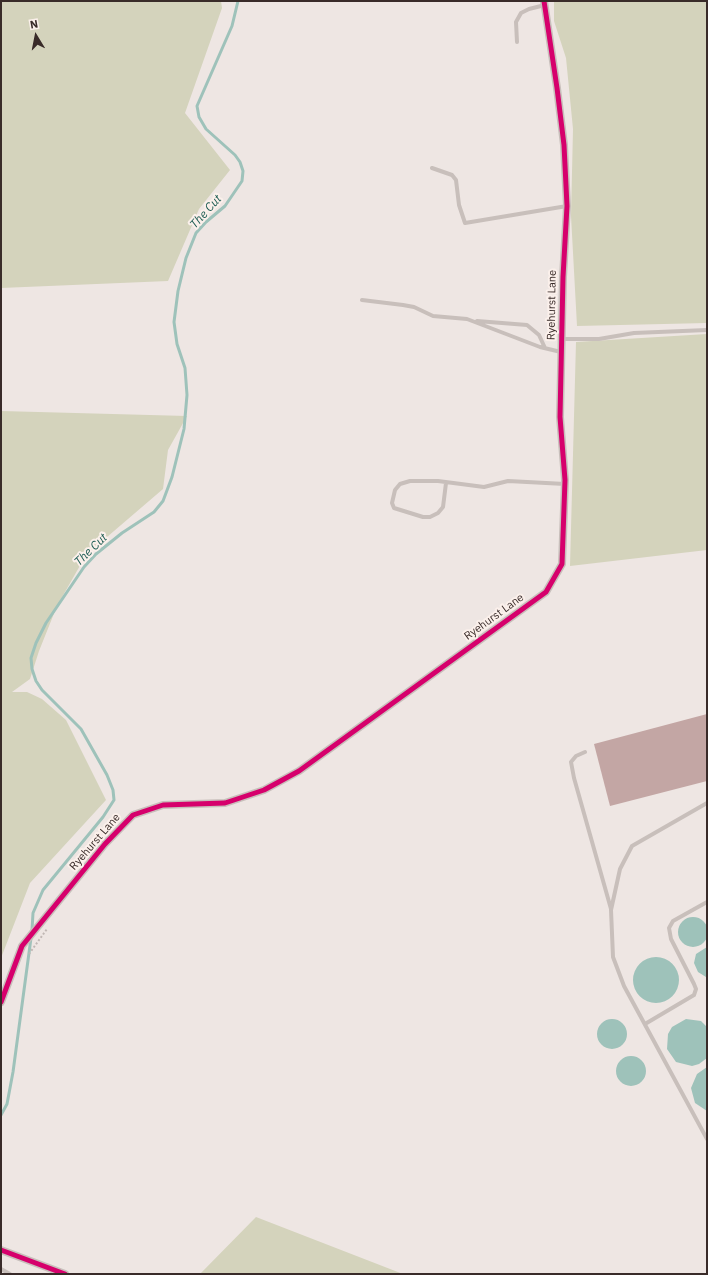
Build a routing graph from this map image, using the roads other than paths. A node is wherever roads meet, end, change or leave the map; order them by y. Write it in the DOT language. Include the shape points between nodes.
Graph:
graph roads {
  1 [pos="544,3"];
  2 [pos="517,42"];
  3 [pos="432,168"];
  4 [pos="567,206"];
  5 [pos="362,300"];
  6 [pos="473,321"];
  7 [pos="707,330"];
  8 [pos="562,339"];
  9 [pos="545,348"];
  10 [pos="562,352"];
  11 [pos="446,482"];
  12 [pos="565,484"];
  13 [pos="585,752"];
  14 [pos="707,803"];
  15 [pos="707,902"];
  16 [pos="611,910"];
  17 [pos="1,1002"];
  18 [pos="645,1024"];
  19 [pos="707,1139"];
  20 [pos="1,1250"];
  21 [pos="1,1269"];
  22 [pos="10,1274"];
  23 [pos="65,1274"];
  1 -- 2 [label="lane" via="525,10 518,18"];
  1 -- 4 [label="street, Ryehurst Lane" via="560,117"];
  3 -- 4 [label="lane" via="452,175 456,180 464,223"];
  4 -- 8 [label="street, Ryehurst Lane"];
  5 -- 6 [label="lane" via="403,305 433,316"];
  6 -- 9 [label="lane"];
  6 -- 9 [label="lane" via="527,325 540,335"];
  7 -- 8 [label="lane" via="634,333 599,339"];
  8 -- 10 [label="street, Ryehurst Lane"];
  9 -- 10 [label="lane"];
  10 -- 12 [label="street, Ryehurst Lane" via="561,433"];
  11 -- 11 [label="lane" via="420,481 400,484 394,495 394,508 430,517 443,508"];
  11 -- 12 [label="lane" via="484,487 508,481"];
  12 -- 17 [label="street, Ryehurst Lane" via="562,564 546,592 299,771 271,786 225,803 163,805 133,815 105,844 24,943"];
  13 -- 16 [label="lane" via="571,762"];
  14 -- 16 [label="lane" via="632,846 620,869"];
  15 -- 18 [label="lane" via="673,921 669,928 671,939 696,989 694,995"];
  16 -- 18 [label="lane" via="613,957 624,986"];
  18 -- 19 [label="lane"];
  20 -- 23 [label="street"];
  21 -- 22 [label="lane"];
}
